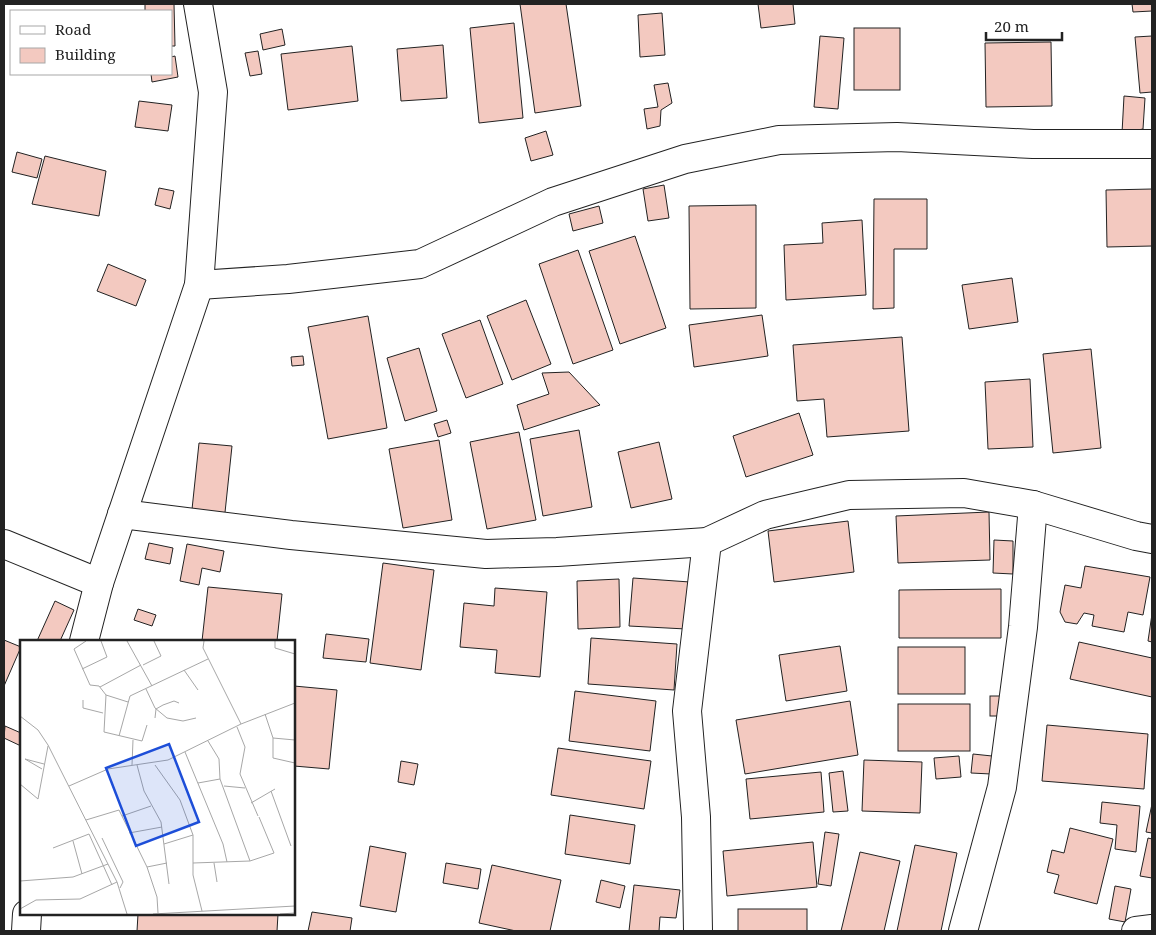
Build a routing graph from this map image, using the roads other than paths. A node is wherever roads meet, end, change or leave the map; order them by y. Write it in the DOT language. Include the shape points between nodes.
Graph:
graph roads {
  1 [pos="198,4"];
  2 [pos="1152,144"];
  3 [pos="199,285"];
  4 [pos="1033,505"];
  5 [pos="122,514"];
  6 [pos="1152,539"];
  7 [pos="707,542"];
  8 [pos="4,544"];
  9 [pos="100,583"];
  10 [pos="84,640"];
  11 [pos="27,915"];
  12 [pos="1152,929"];
  13 [pos="26,931"];
  14 [pos="698,931"];
  15 [pos="963,931"];
  16 [pos="1136,931"];
  1 -- 3 [label="street" via="213,92"];
  2 -- 3 [label="street" via="1034,144 897,137 779,140 685,159 553,202 420,264"];
  3 -- 5 [label="street"];
  4 -- 6 [label="street"];
  4 -- 7 [label="street" via="964,493 849,495 766,515"];
  4 -- 15 [label="street" via="1023,627 1002,787"];
  5 -- 7 [label="street" via="486,554"];
  5 -- 9 [label="street"];
  7 -- 14 [label="street" via="687,711 696,817"];
  8 -- 9 [label="street"];
  9 -- 10 [label="street"];
  11 -- 13 [label="street"];
  12 -- 16 [label="street"];
}
